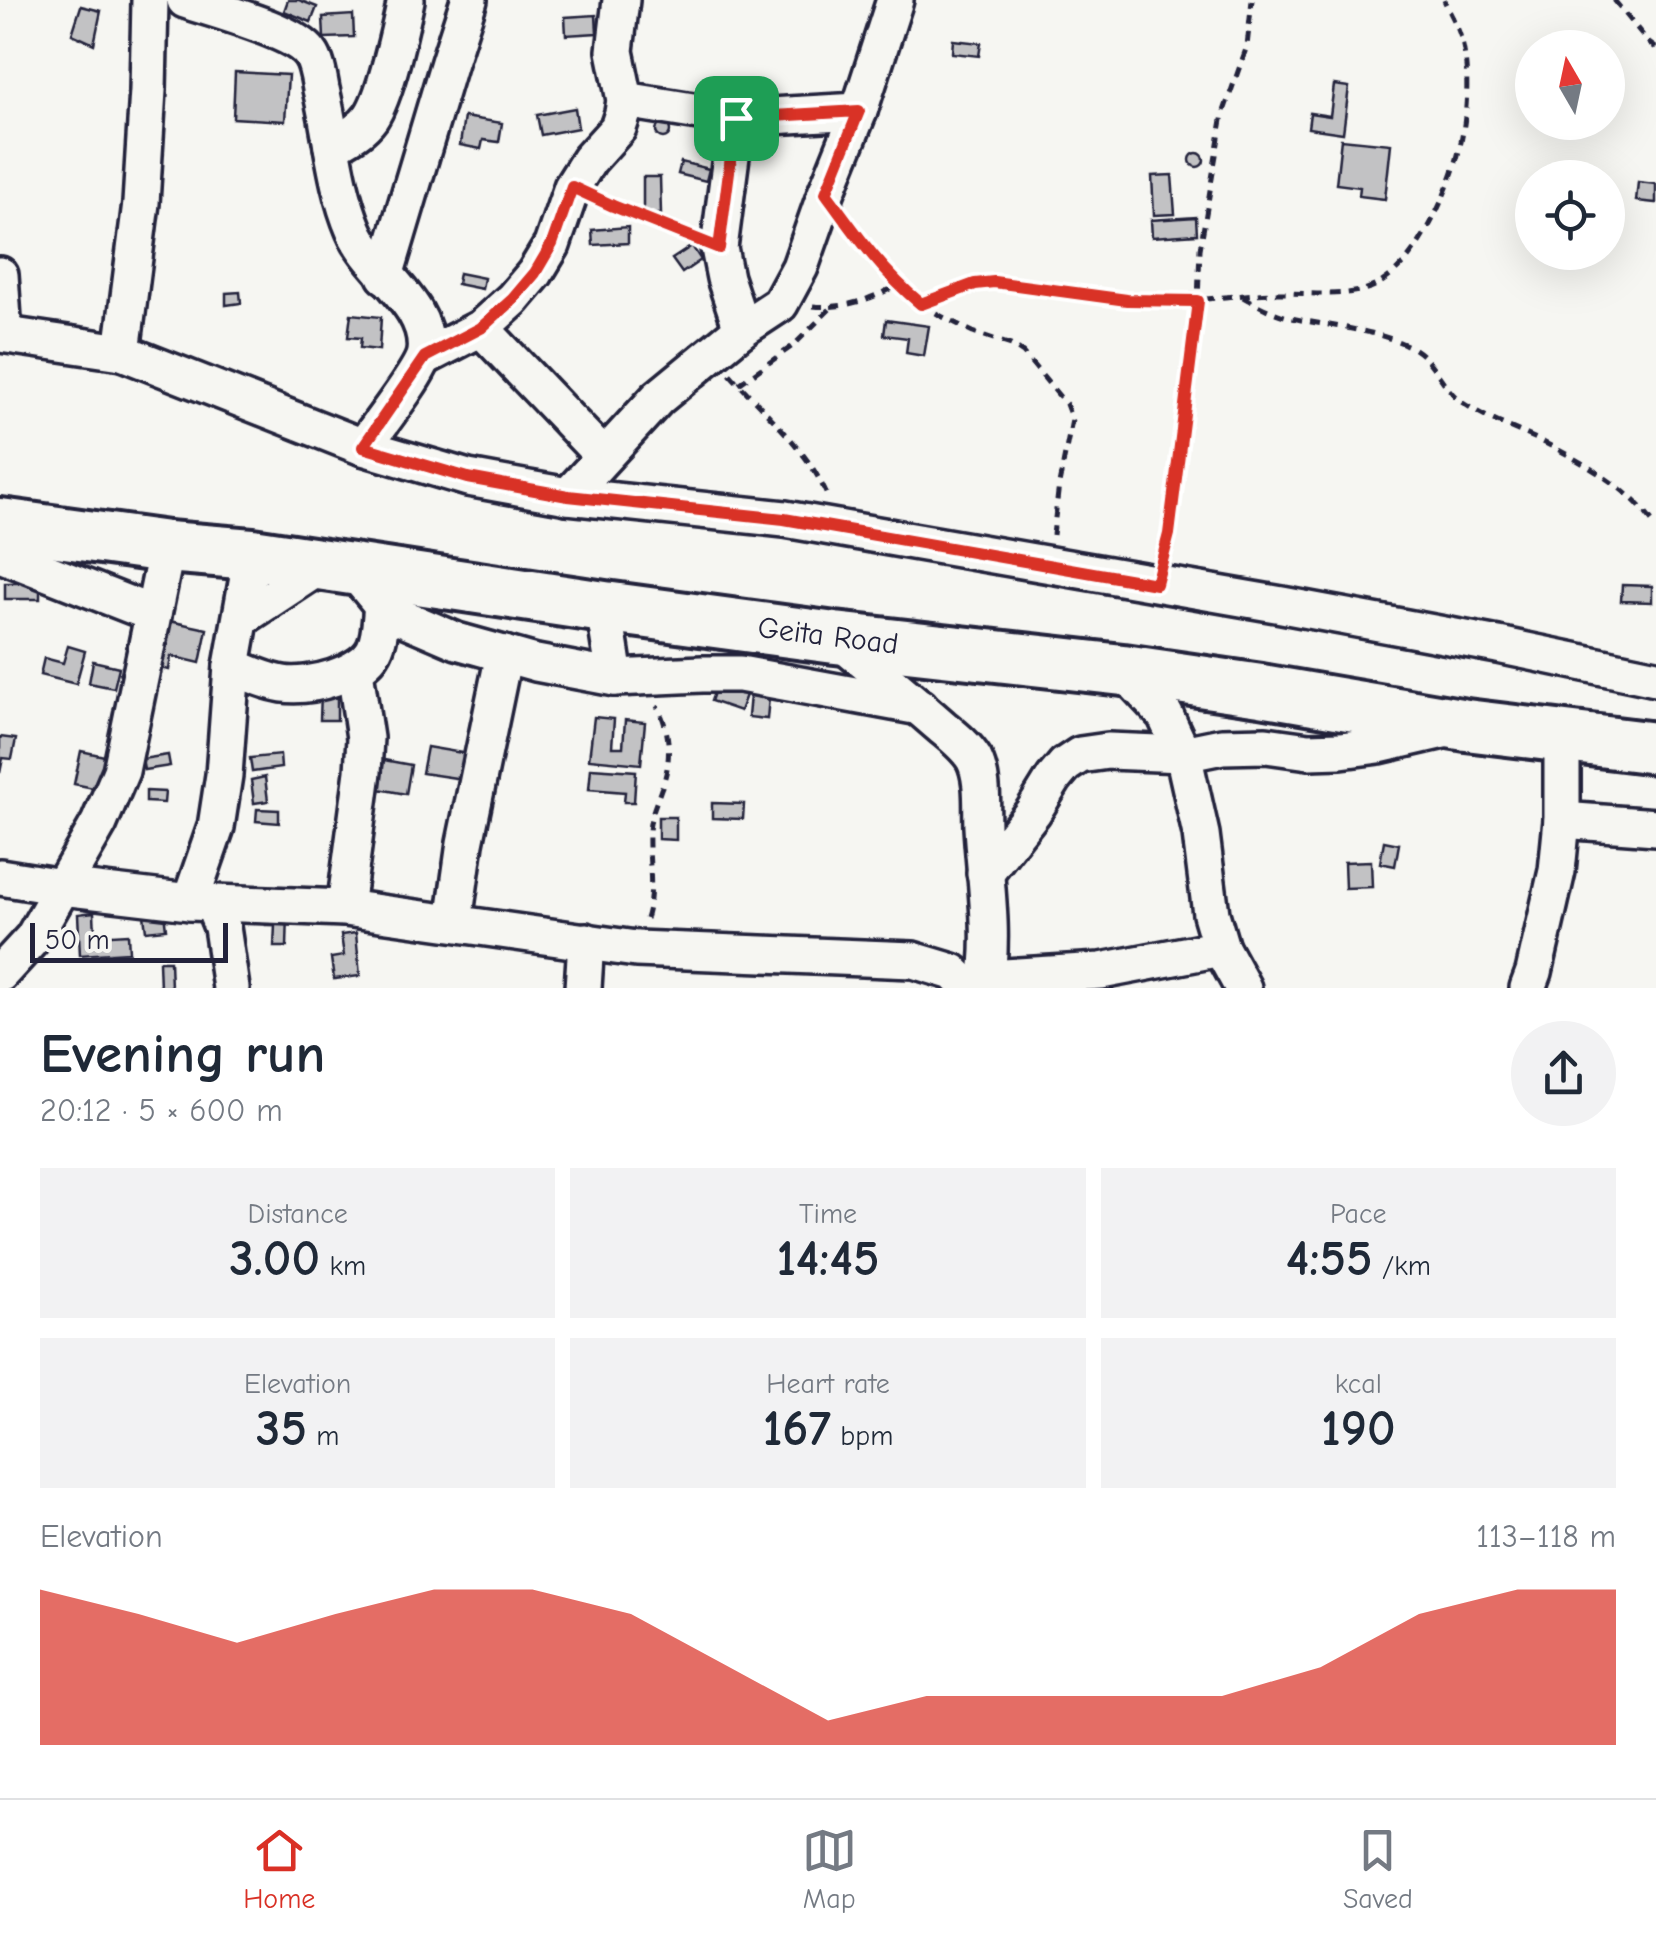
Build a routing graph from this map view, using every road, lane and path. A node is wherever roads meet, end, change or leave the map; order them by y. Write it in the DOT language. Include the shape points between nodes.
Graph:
graph roads {
  1 [pos="150,0"];
  2 [pos="184,0"];
  3 [pos="406,0"];
  4 [pos="470,0"];
  5 [pos="621,0"];
  6 [pos="895,0"];
  7 [pos="1252,0"];
  8 [pos="1444,0"];
  9 [pos="1614,0"];
  10 [pos="1656,48"];
  11 [pos="625,100"];
  12 [pos="859,111"];
  13 [pos="736,118"];
  14 [pos="332,146"];
  15 [pos="572,187"];
  16 [pos="826,193"];
  17 [pos="719,248"];
  18 [pos="385,276"];
  19 [pos="898,285"];
  20 [pos="1240,296"];
  21 [pos="1198,301"];
  22 [pos="780,304"];
  23 [pos="921,304"];
  24 [pos="831,308"];
  25 [pos="1,309"];
  26 [pos="481,328"];
  27 [pos="742,329"];
  28 [pos="122,352"];
  29 [pos="712,353"];
  30 [pos="425,357"];
  31 [pos="739,384"];
  32 [pos="363,447"];
  33 [pos="603,456"];
  34 [pos="568,496"];
  35 [pos="0,524"];
  36 [pos="1656,526"];
  37 [pos="840,528"];
  38 [pos="167,547"];
  39 [pos="0,554"];
  40 [pos="252,554"];
  41 [pos="1048,566"];
  42 [pos="353,580"];
  43 [pos="1156,584"];
  44 [pos="604,607"];
  45 [pos="153,614"];
  46 [pos="242,618"];
  47 [pos="835,638"];
  48 [pos="504,654"];
  49 [pos="232,666"];
  50 [pos="1124,670"];
  51 [pos="355,671"];
  52 [pos="624,678"];
  53 [pos="1656,678"];
  54 [pos="920,708"];
  55 [pos="1466,724"];
  56 [pos="1562,736"];
  57 [pos="1656,748"];
  58 [pos="1183,754"];
  59 [pos="1562,820"];
  60 [pos="1656,827"];
  61 [pos="986,872"];
  62 [pos="0,876"];
  63 [pos="62,887"];
  64 [pos="201,902"];
  65 [pos="345,908"];
  66 [pos="454,922"];
  67 [pos="586,941"];
  68 [pos="1220,948"];
  69 [pos="636,949"];
  70 [pos="0,974"];
  71 [pos="1047,981"];
  72 [pos="980,985"];
  73 [pos="231,988"];
  74 [pos="583,988"];
  75 [pos="1243,988"];
  76 [pos="1528,988"];
  1 -- 28 [label="street" via="141,204"];
  2 -- 14 [label="street" via="273,30 310,52"];
  3 -- 14 [label="street" via="371,117"];
  4 -- 18 [label="street"];
  5 -- 11 [label="street" via="615,50"];
  6 -- 12 [label="street"];
  7 -- 21 [label="path" via="1247,46 1223,114"];
  8 -- 20 [label="path" via="1460,35 1467,76 1463,130 1457,164 1423,238 1376,286"];
  9 -- 10 [label="path"];
  11 -- 13 [label="street"];
  11 -- 15 [label="street" via="618,128"];
  12 -- 13 [label="street"];
  12 -- 16 [label="street"];
  13 -- 17 [label="street"];
  14 -- 18 [label="street" via="356,235"];
  15 -- 17 [label="path"];
  15 -- 26 [label="street" via="535,273"];
  16 -- 19 [label="path"];
  16 -- 22 [label="street"];
  17 -- 27 [label="street"];
  18 -- 30 [label="street" via="418,314"];
  19 -- 23 [label="path"];
  19 -- 24 [label="path"];
  20 -- 21 [label="path"];
  20 -- 36 [label="path" via="1290,318 1414,348 1464,403 1592,470"];
  21 -- 23 [label="path" via="1127,300 994,282"];
  21 -- 43 [label="path" via="1169,534"];
  22 -- 24 [label="path"];
  22 -- 27 [label="street"];
  23 -- 41 [label="path" via="1023,353 1070,410"];
  24 -- 31 [label="path"];
  25 -- 28 [label="street"];
  26 -- 30 [label="street"];
  26 -- 33 [label="street"];
  27 -- 29 [label="street"];
  28 -- 32 [label="street"];
  29 -- 31 [label="path"];
  29 -- 33 [label="street"];
  30 -- 32 [label="street"];
  31 -- 37 [label="path" via="807,460"];
  32 -- 34 [label="street" via="468,478"];
  33 -- 34 [label="street"];
  34 -- 37 [label="street"];
  35 -- 38 [label="highway, Geita Road"];
  37 -- 41 [label="street"];
  38 -- 40 [label="highway, Geita Road"];
  38 -- 45 [label="street"];
  39 -- 45 [label="street"];
  40 -- 42 [label="highway, Geita Road"];
  40 -- 46 [label="street"];
  41 -- 43 [label="street"];
  42 -- 44 [label="highway, Geita Road"];
  42 -- 46 [label="street"];
  42 -- 48 [label="street" via="430,632"];
  42 -- 51 [label="street" via="379,637"];
  43 -- 53 [label="street"];
  44 -- 47 [label="highway, Geita Road"];
  44 -- 52 [label="street"];
  45 -- 63 [label="street" via="121,771"];
  46 -- 49 [label="street"];
  47 -- 50 [label="highway, Geita Road"];
  47 -- 54 [label="street"];
  48 -- 52 [label="street"];
  48 -- 66 [label="street"];
  49 -- 51 [label="street" via="288,685"];
  49 -- 64 [label="street" via="224,775"];
  50 -- 55 [label="highway, Geita Road"];
  50 -- 58 [label="street" via="1165,715"];
  51 -- 65 [label="street" via="364,772"];
  52 -- 54 [label="street" via="740,674"];
  52 -- 69 [label="path" via="652,698 667,730 668,752 649,830 650,908"];
  54 -- 61 [label="street" via="973,758"];
  55 -- 56 [label="highway, Geita Road"];
  55 -- 58 [label="street" via="1342,750 1222,746"];
  56 -- 57 [label="highway, Geita Road"];
  56 -- 59 [label="street"];
  58 -- 61 [label="street" via="1080,755 1064,765"];
  58 -- 68 [label="street"];
  59 -- 60 [label="street"];
  59 -- 76 [label="street" via="1557,870"];
  61 -- 72 [label="street" via="988,941"];
  62 -- 63 [label="street"];
  63 -- 64 [label="street"];
  63 -- 70 [label="street" via="33,938"];
  64 -- 65 [label="street"];
  64 -- 73 [label="street" via="222,926"];
  65 -- 66 [label="street"];
  66 -- 67 [label="street"];
  67 -- 69 [label="street"];
  67 -- 74 [label="street"];
  68 -- 71 [label="street"];
  68 -- 75 [label="street"];
  69 -- 72 [label="street" via="913,960"];
  71 -- 72 [label="street"];
}
